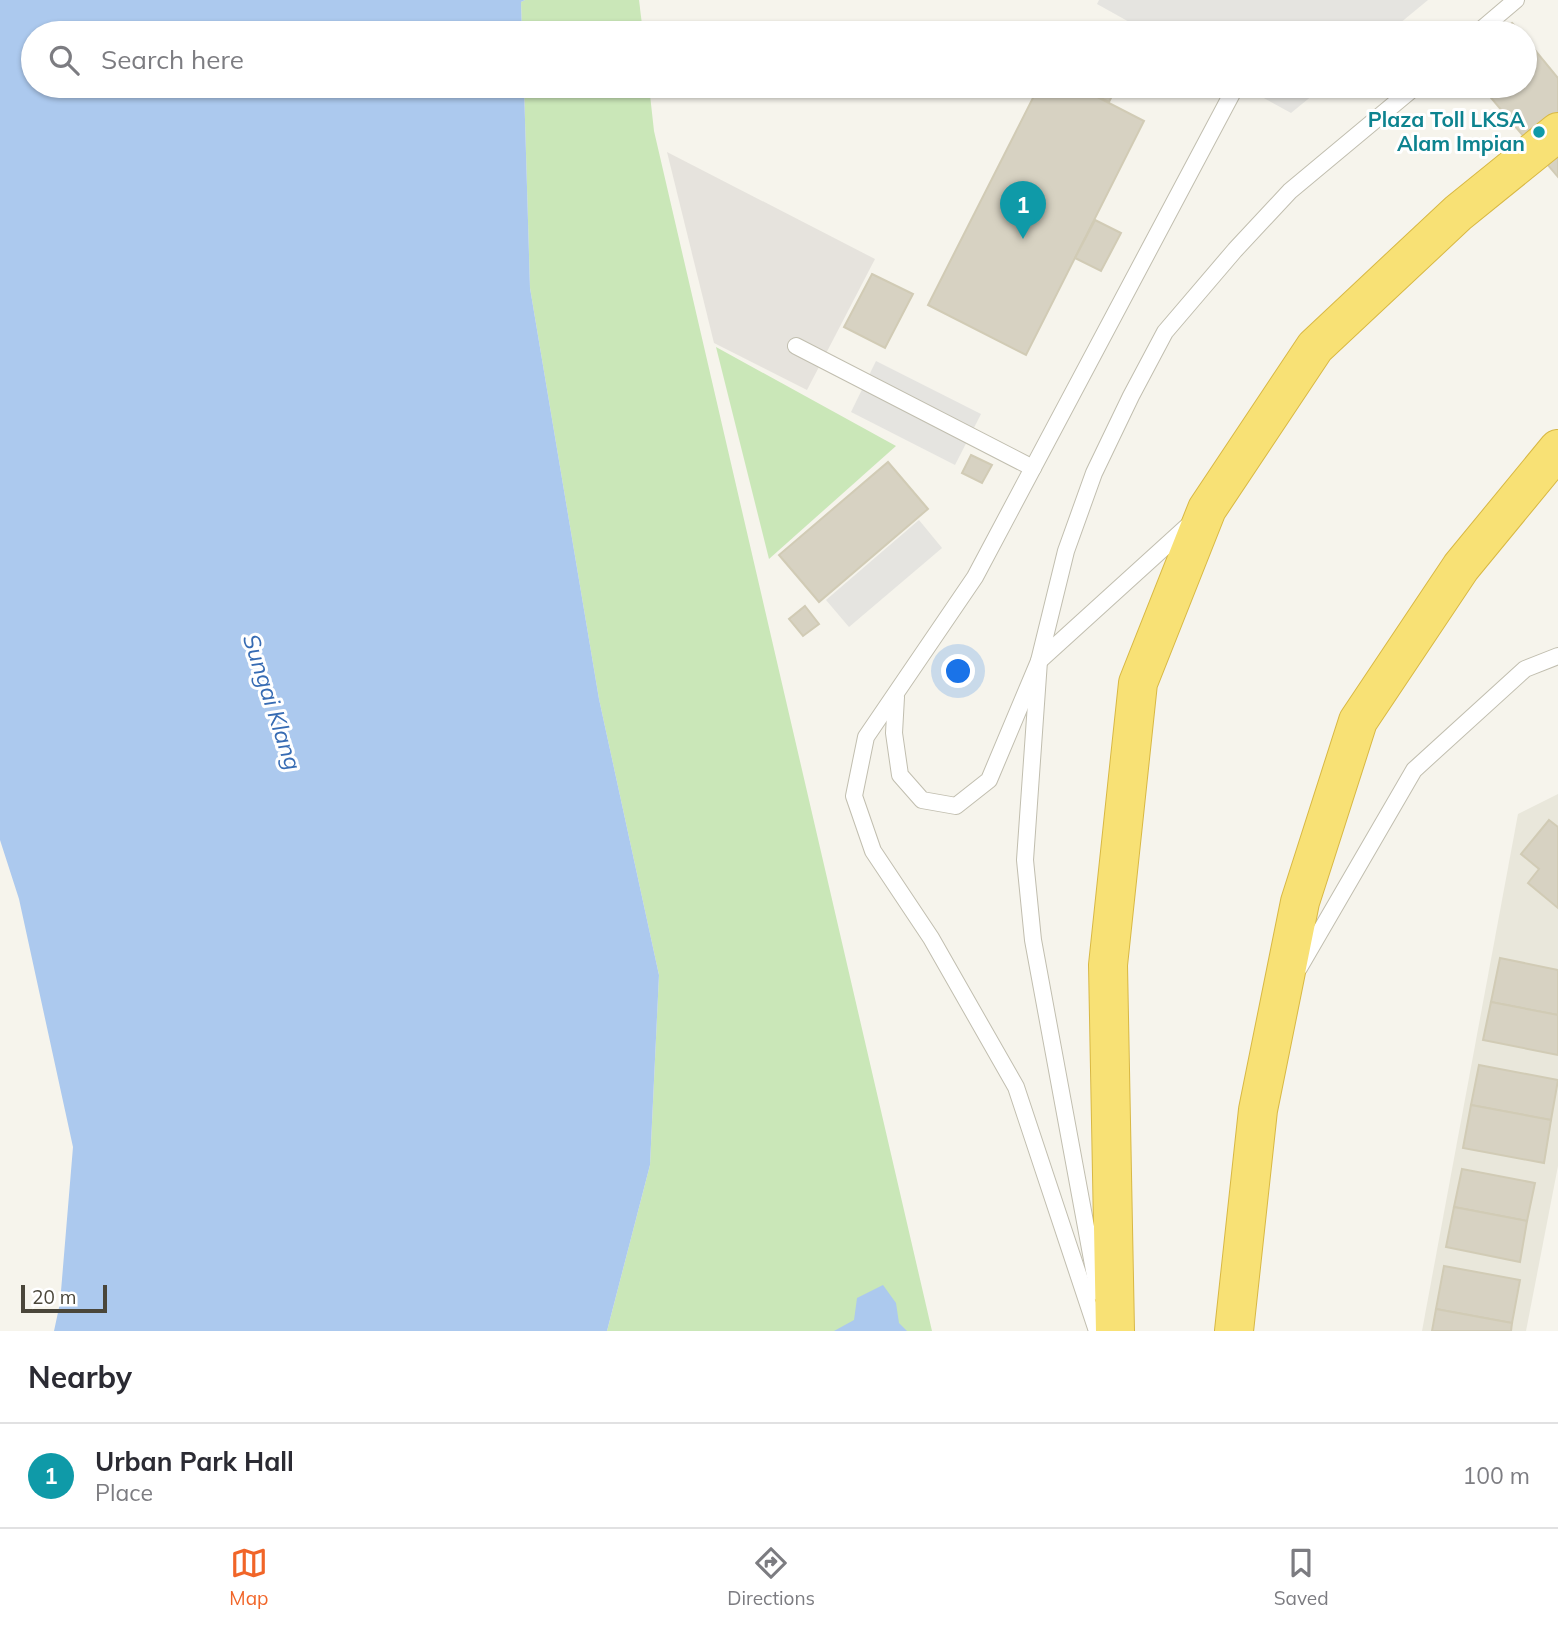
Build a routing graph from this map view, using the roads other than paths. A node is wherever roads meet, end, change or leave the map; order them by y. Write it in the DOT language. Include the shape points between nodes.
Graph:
graph roads {
  1 [pos="1516,0"];
  2 [pos="1491,21"];
  3 [pos="1230,98"];
  4 [pos="1402,98"];
  5 [pos="1558,132"];
  6 [pos="796,346"];
  7 [pos="1558,449"];
  8 [pos="1033,468"];
  9 [pos="1207,509"];
  10 [pos="1558,656"];
  11 [pos="1039,661"];
  12 [pos="896,694"];
  13 [pos="1280,1002"];
  14 [pos="1097,1331"];
  15 [pos="1105,1331"];
  16 [pos="1115,1331"];
  17 [pos="1234,1331"];
  1 -- 2 [label="lane"];
  3 -- 8 [label="lane"];
  4 -- 11 [label="lane" via="1290,191 1165,332 1094,473 1066,551"];
  5 -- 9 [label="highway" via="1458,214 1315,347"];
  6 -- 8 [label="lane"];
  7 -- 13 [label="highway" via="1461,567 1358,721 1300,902"];
  8 -- 12 [label="lane" via="975,577"];
  9 -- 11 [label="lane"];
  9 -- 16 [label="highway" via="1138,683 1108,965"];
  10 -- 13 [label="lane" via="1525,669 1415,770"];
  11 -- 12 [label="lane" via="989,780 956,806 922,800 900,775 894,733"];
  11 -- 15 [label="lane" via="1025,860 1033,940"];
  12 -- 14 [label="lane" via="866,737 854,796 873,851 931,938 1016,1087"];
  13 -- 17 [label="highway" via="1258,1110"];
}
